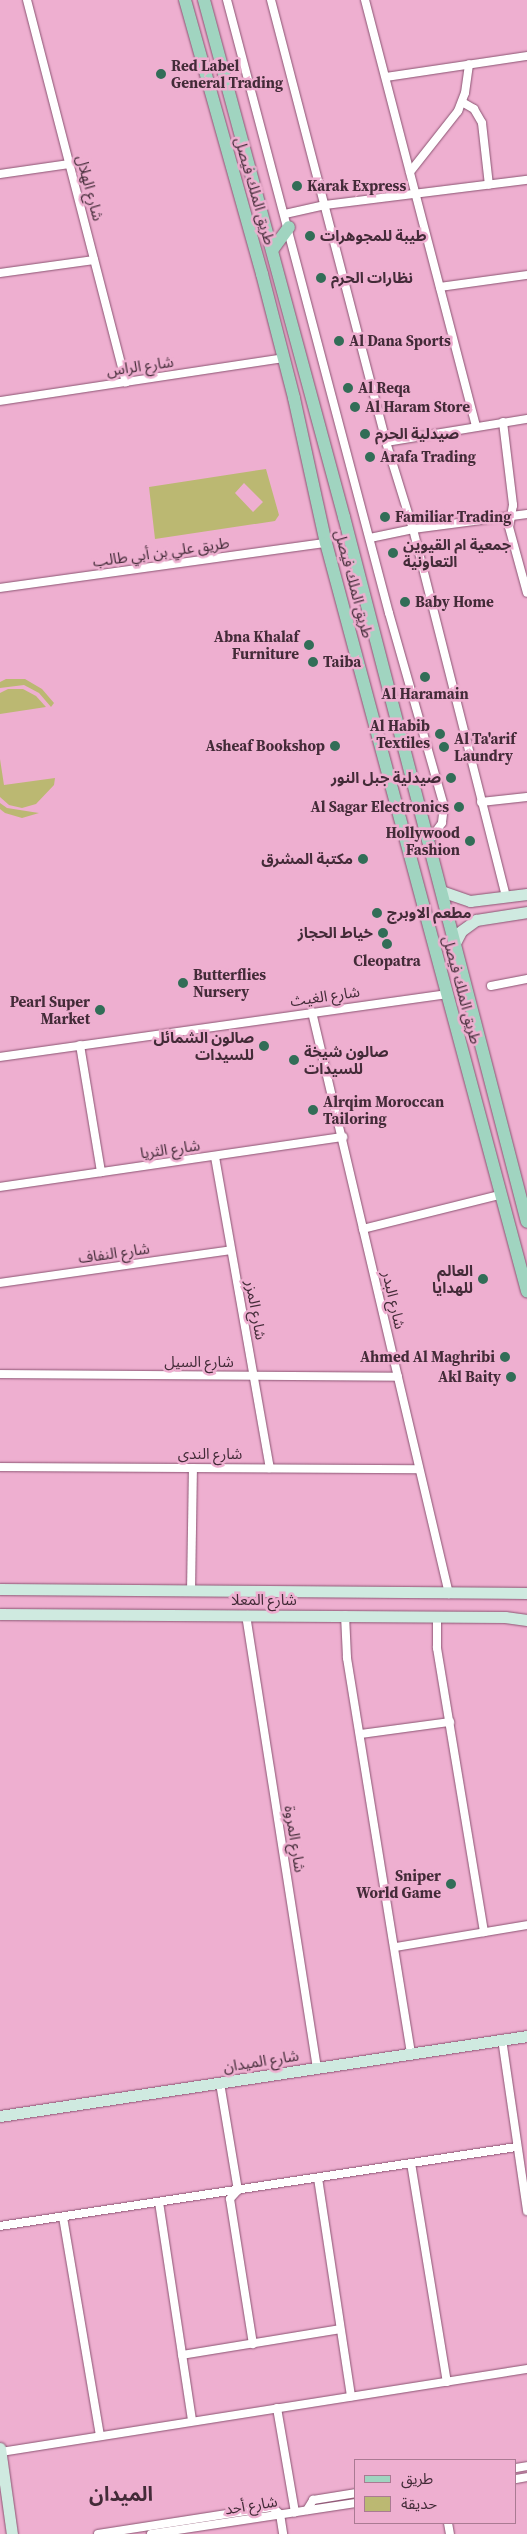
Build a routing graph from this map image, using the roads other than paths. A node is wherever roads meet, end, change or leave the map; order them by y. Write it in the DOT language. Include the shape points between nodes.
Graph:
graph roads {
  1 [pos="27,0"];
  2 [pos="186,0"];
  3 [pos="204,0"];
  4 [pos="227,0"];
  5 [pos="270,0"];
  6 [pos="365,0"];
  7 [pos="527,56"];
  8 [pos="469,64"];
  9 [pos="386,77"];
  10 [pos="462,102"];
  11 [pos="70,164"];
  12 [pos="410,172"];
  13 [pos="0,174"];
  14 [pos="527,180"];
  15 [pos="489,185"];
  16 [pos="416,195"];
  17 [pos="325,205"];
  18 [pos="286,214"];
  19 [pos="289,227"];
  20 [pos="273,249"];
  21 [pos="94,260"];
  22 [pos="0,273"];
  23 [pos="527,275"];
  24 [pos="440,287"];
  25 [pos="283,358"];
  26 [pos="126,382"];
  27 [pos="0,401"];
  28 [pos="527,419"];
  29 [pos="503,422"];
  30 [pos="476,427"];
  31 [pos="386,442"];
  32 [pos="527,514"];
  33 [pos="510,516"];
  34 [pos="344,517"];
  35 [pos="413,529"];
  36 [pos="370,538"];
  37 [pos="326,543"];
  38 [pos="0,588"];
  39 [pos="527,593"];
  40 [pos="527,796"];
  41 [pos="481,802"];
  42 [pos="428,842"];
  43 [pos="441,891"];
  44 [pos="527,894"];
  45 [pos="506,897"];
  46 [pos="527,912"];
  47 [pos="455,943"];
  48 [pos="527,979"];
  49 [pos="491,986"];
  50 [pos="446,994"];
  51 [pos="312,1012"];
  52 [pos="80,1045"];
  53 [pos="0,1057"];
  54 [pos="343,1137"];
  55 [pos="215,1157"];
  56 [pos="101,1172"];
  57 [pos="0,1188"];
  58 [pos="523,1189"];
  59 [pos="499,1195"];
  60 [pos="527,1222"];
  61 [pos="363,1229"];
  62 [pos="231,1250"];
  63 [pos="0,1283"];
  64 [pos="527,1291"];
  65 [pos="0,1374"];
  66 [pos="254,1376"];
  67 [pos="398,1377"];
  68 [pos="0,1467"];
  69 [pos="194,1468"];
  70 [pos="270,1468"];
  71 [pos="419,1468"];
  72 [pos="0,1589"];
  73 [pos="191,1592"];
  74 [pos="527,1593"];
  75 [pos="449,1594"];
  76 [pos="0,1614"];
  77 [pos="246,1615"];
  78 [pos="345,1615"];
  79 [pos="437,1616"];
  80 [pos="527,1620"];
  81 [pos="450,1722"];
  82 [pos="361,1734"];
  83 [pos="527,1925"];
  84 [pos="484,1932"];
  85 [pos="396,1946"];
  86 [pos="527,2036"];
  87 [pos="502,2039"];
  88 [pos="411,2053"];
  89 [pos="317,2068"];
  90 [pos="220,2083"];
  91 [pos="0,2116"];
  92 [pos="516,2147"];
  93 [pos="411,2164"];
  94 [pos="318,2178"];
  95 [pos="238,2190"];
  96 [pos="159,2202"];
  97 [pos="527,2211"];
  98 [pos="64,2217"];
  99 [pos="0,2226"];
  100 [pos="340,2329"];
  101 [pos="253,2344"];
  102 [pos="182,2354"];
  103 [pos="527,2369"];
  104 [pos="447,2382"];
  105 [pos="351,2397"];
  106 [pos="277,2408"];
  107 [pos="192,2421"];
  108 [pos="100,2436"];
  109 [pos="0,2450"];
  110 [pos="354,2494"];
  111 [pos="354,2503"];
  112 [pos="307,2510"];
  113 [pos="295,2512"];
  114 [pos="280,2514"];
  115 [pos="12,2534"];
  116 [pos="98,2534"];
  117 [pos="151,2534"];
  118 [pos="283,2534"];
  1 -- 11 [label="street, شارع الهلال"];
  2 -- 25 [label="main road, طريق الملك فيصل"];
  3 -- 20 [label="main road, طريق الملك فيصل"];
  4 -- 18 [label="street"];
  5 -- 17 [label="street"];
  6 -- 9 [label="street"];
  7 -- 8 [label="street"];
  8 -- 9 [label="street"];
  8 -- 10 [label="street"];
  9 -- 12 [label="street"];
  10 -- 12 [label="street" via="448,127"];
  10 -- 15 [label="street" via="481,118"];
  11 -- 13 [label="street"];
  11 -- 21 [label="street, شارع الهلال"];
  12 -- 16 [label="street"];
  14 -- 15 [label="street"];
  15 -- 16 [label="street"];
  16 -- 17 [label="street"];
  16 -- 24 [label="street"];
  17 -- 18 [label="street"];
  17 -- 31 [label="street"];
  18 -- 19 [label="street"];
  19 -- 20 [label="main road"];
  19 -- 36 [label="street"];
  20 -- 34 [label="main road, طريق الملك فيصل"];
  21 -- 22 [label="street"];
  21 -- 26 [label="street, شارع الهلال"];
  23 -- 24 [label="street"];
  24 -- 30 [label="street"];
  25 -- 26 [label="street, شارع الراس"];
  25 -- 34 [label="main road" via="295,360 325,468"];
  25 -- 37 [label="main road, طريق الملك فيصل"];
  26 -- 27 [label="street, شارع الراس"];
  28 -- 29 [label="street"];
  29 -- 30 [label="street"];
  29 -- 33 [label="street" via="513,505"];
  30 -- 31 [label="street"];
  31 -- 35 [label="street"];
  32 -- 33 [label="street"];
  33 -- 35 [label="street"];
  33 -- 39 [label="street" via="509,527"];
  34 -- 42 [label="main road, طريق الملك فيصل"];
  35 -- 36 [label="street"];
  35 -- 41 [label="street"];
  36 -- 42 [label="street" via="444,806 442,823"];
  37 -- 38 [label="street, طريق علي بن أبي طالب"];
  37 -- 50 [label="main road, طريق الملك فيصل"];
  40 -- 41 [label="street"];
  41 -- 45 [label="street"];
  42 -- 43 [label="main road, طريق الملك فيصل"];
  43 -- 45 [label="street" via="470,901"];
  43 -- 47 [label="main road, طريق الملك فيصل"];
  44 -- 45 [label="street"];
  46 -- 47 [label="street" via="476,920 461,931"];
  47 -- 58 [label="main road, طريق الملك فيصل"];
  48 -- 49 [label="street"];
  50 -- 51 [label="street, شارع الغيث"];
  50 -- 59 [label="main road, طريق الملك فيصل"];
  51 -- 52 [label="street, شارع الغيث"];
  51 -- 54 [label="street, شارع البدر"];
  52 -- 53 [label="street, شارع الغيث"];
  52 -- 56 [label="street"];
  54 -- 55 [label="street, شارع الثريا"];
  54 -- 61 [label="street, شارع البدر"];
  55 -- 56 [label="street, شارع الثريا"];
  55 -- 62 [label="street, شارع المزر"];
  56 -- 57 [label="street, شارع الثريا"];
  58 -- 60 [label="main road, طريق الملك فيصل"];
  59 -- 61 [label="street"];
  59 -- 64 [label="main road, طريق الملك فيصل"];
  61 -- 67 [label="street, شارع البدر"];
  62 -- 63 [label="street, شارع النفاف"];
  62 -- 66 [label="street, شارع المزر"];
  65 -- 66 [label="street, شارع السيل"];
  66 -- 67 [label="street, شارع السيل"];
  66 -- 70 [label="street, شارع المزر"];
  67 -- 71 [label="street, شارع البدر"];
  68 -- 69 [label="street, شارع الندى"];
  69 -- 70 [label="street, شارع الندى"];
  69 -- 73 [label="street"];
  70 -- 71 [label="street, شارع الندى"];
  71 -- 75 [label="street, شارع البدر"];
  72 -- 73 [label="street, شارع المعلا"];
  73 -- 75 [label="street, شارع المعلا"];
  74 -- 75 [label="street, شارع المعلا"];
  76 -- 77 [label="street, شارع المعلا"];
  77 -- 78 [label="street, شارع المعلا"];
  77 -- 89 [label="street, شارع المروة"];
  78 -- 79 [label="street, شارع المعلا"];
  78 -- 82 [label="street" via="347,1658"];
  79 -- 80 [label="street, شارع المعلا"];
  79 -- 81 [label="street" via="437,1648"];
  81 -- 82 [label="street"];
  81 -- 84 [label="street"];
  82 -- 85 [label="street"];
  83 -- 84 [label="street"];
  84 -- 85 [label="street"];
  85 -- 88 [label="street"];
  86 -- 87 [label="street, شارع الميدان"];
  87 -- 88 [label="street, شارع الميدان"];
  87 -- 92 [label="street"];
  88 -- 89 [label="street, شارع الميدان"];
  89 -- 90 [label="street, شارع الميدان"];
  90 -- 91 [label="street, شارع الميدان"];
  90 -- 95 [label="street"];
  92 -- 93 [label="street"];
  92 -- 97 [label="street"];
  93 -- 94 [label="street"];
  93 -- 104 [label="street"];
  94 -- 95 [label="street"];
  94 -- 100 [label="street"];
  95 -- 96 [label="street"];
  95 -- 101 [label="street" via="230,2199"];
  96 -- 98 [label="street"];
  96 -- 102 [label="street"];
  98 -- 99 [label="street"];
  98 -- 108 [label="street"];
  100 -- 101 [label="street"];
  100 -- 105 [label="street"];
  101 -- 102 [label="street"];
  102 -- 107 [label="street"];
  103 -- 104 [label="street"];
  104 -- 105 [label="street"];
  105 -- 106 [label="street"];
  106 -- 107 [label="street"];
  106 -- 113 [label="street"];
  107 -- 108 [label="street"];
  108 -- 109 [label="street"];
  109 -- 115 [label="street"];
  110 -- 112 [label="street" via="313,2500"];
  111 -- 112 [label="street, شارع أحد"];
  112 -- 113 [label="street, شارع أحد"];
  113 -- 114 [label="street, شارع أحد"];
  114 -- 116 [label="street" via="272,2507"];
  114 -- 117 [label="street, شارع أحد"];
  114 -- 118 [label="street"];
}
